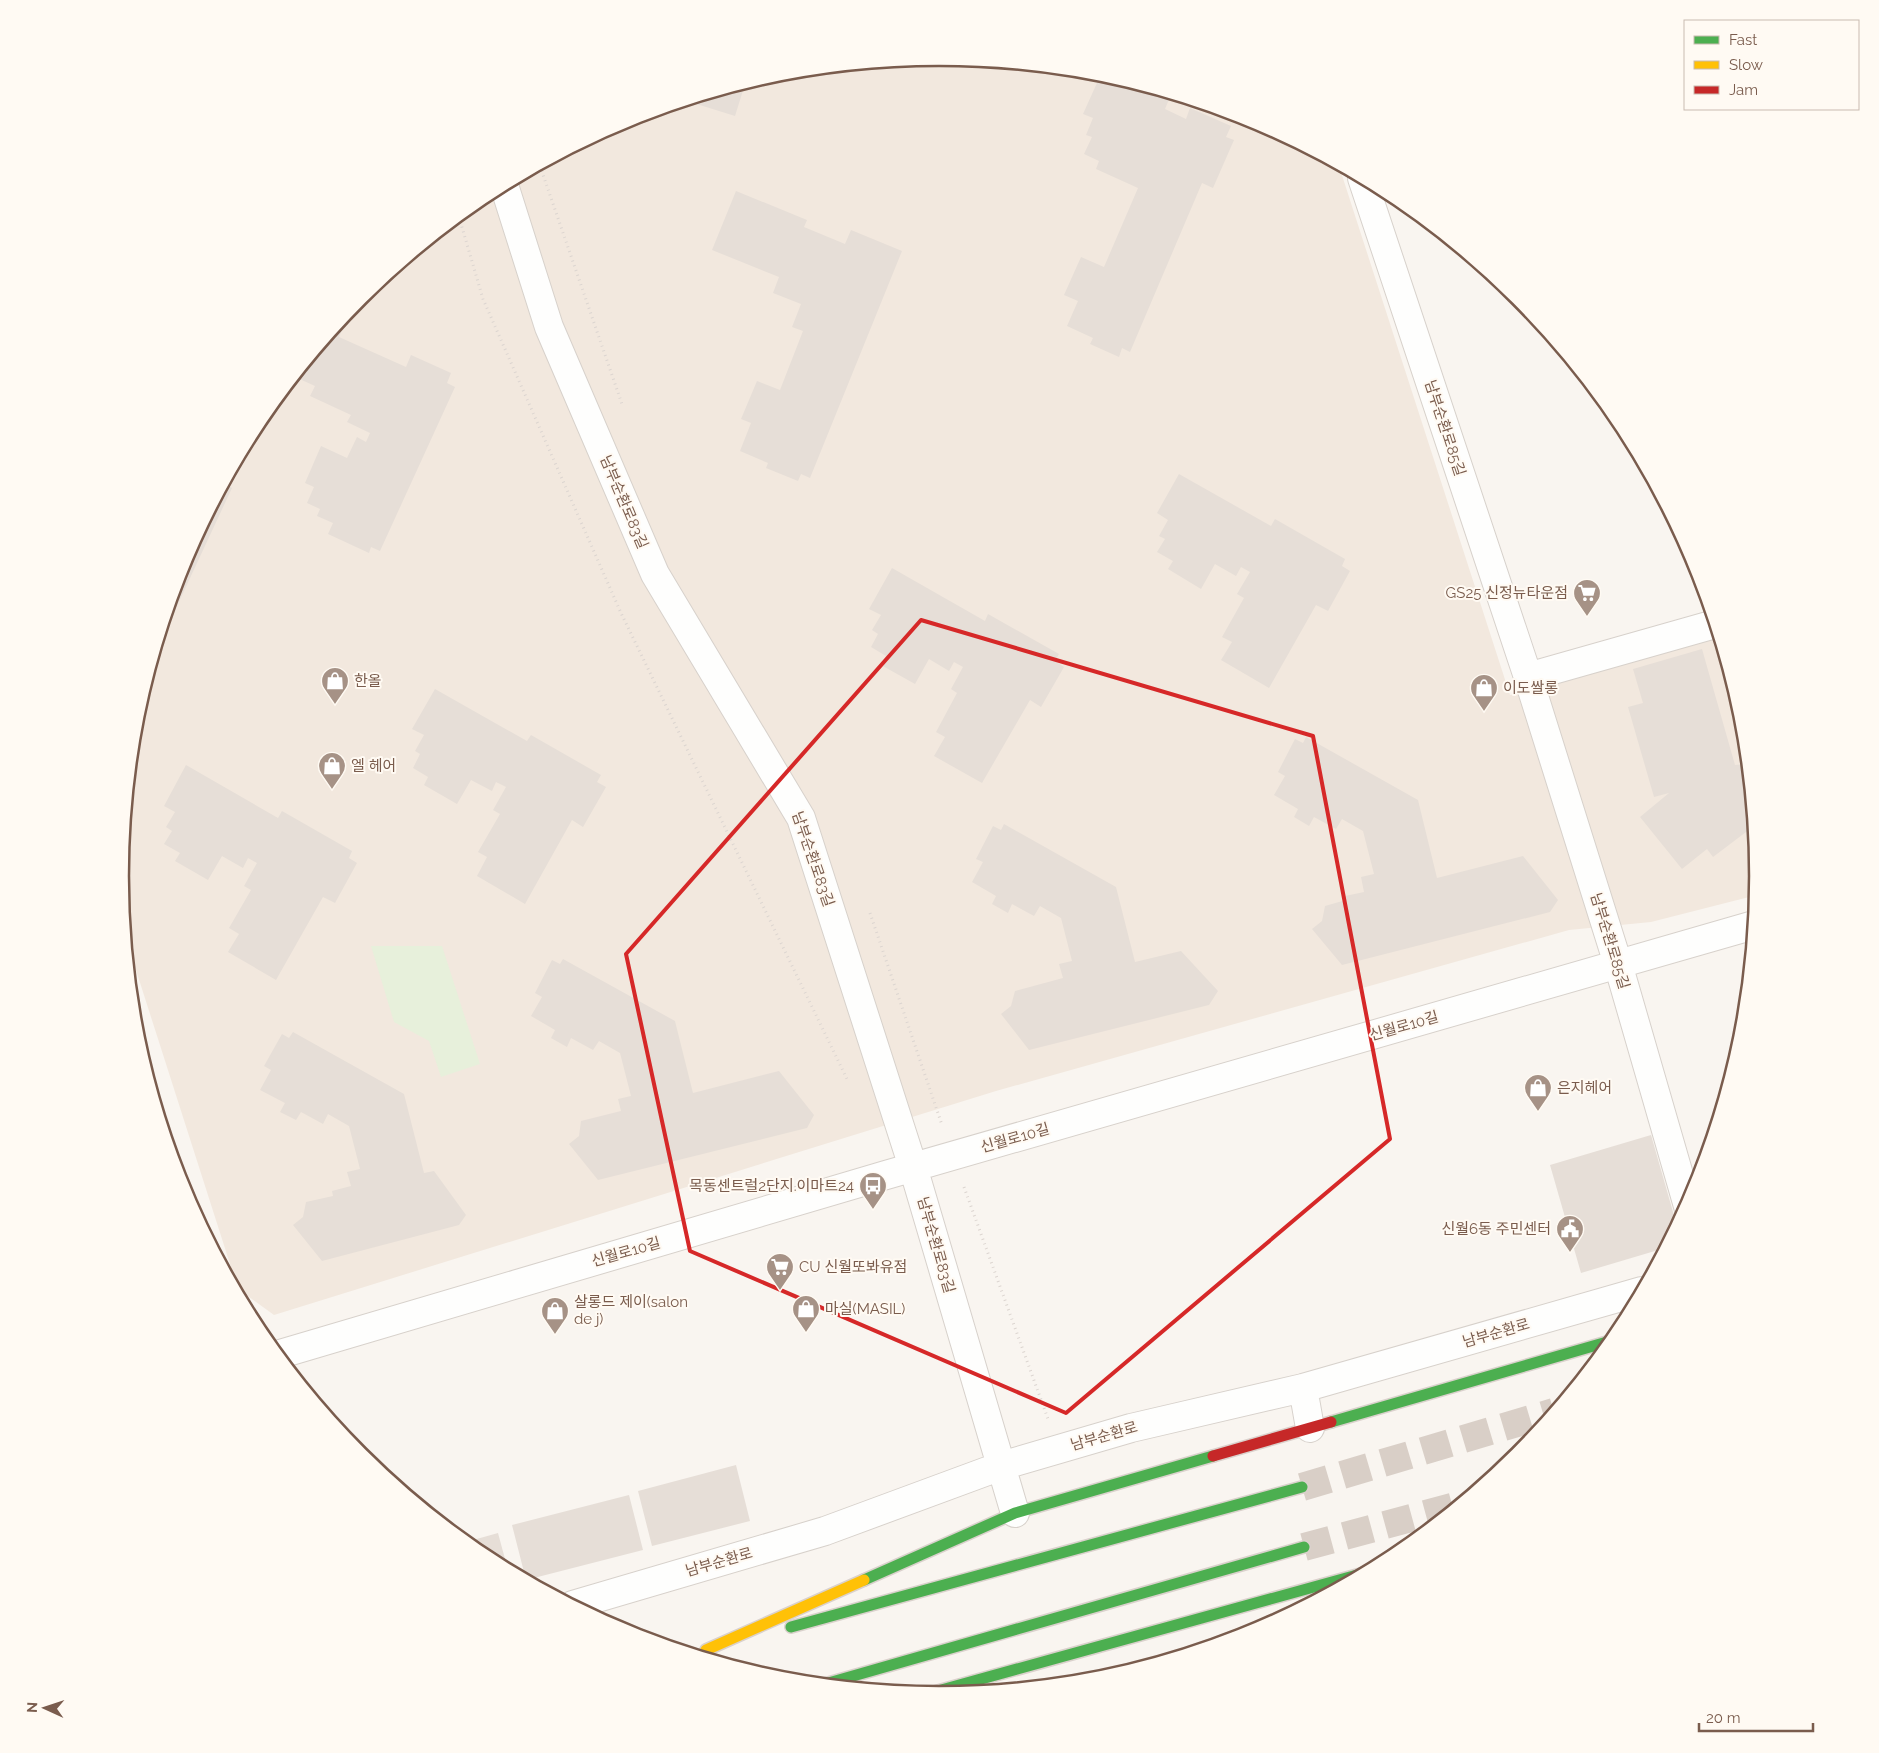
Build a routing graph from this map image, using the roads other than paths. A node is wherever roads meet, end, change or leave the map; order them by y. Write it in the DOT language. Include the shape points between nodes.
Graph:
graph roads {
  1 [pos="1365,188"];
  2 [pos="506,192"];
  3 [pos="1710,625"];
  4 [pos="1528,677"];
  5 [pos="1748,927"];
  6 [pos="1618,964"];
  7 [pos="913,1167"];
  8 [pos="1685,1194"];
  9 [pos="1634,1293"];
  10 [pos="1601,1344"];
  11 [pos="285,1353"];
  12 [pos="1303,1388"];
  13 [pos="1310,1428"];
  14 [pos="1001,1466"];
  15 [pos="1302,1487"];
  16 [pos="1015,1513"];
  17 [pos="1304,1547"];
  18 [pos="1323,1590"];
  19 [pos="1297,1600"];
  20 [pos="581,1603"];
  21 [pos="706,1650"];
  22 [pos="702,1651"];
  23 [pos="838,1680"];
  24 [pos="957,1686"];
  1 -- 4 [label="street, 남부순환로85길"];
  2 -- 7 [label="street, 남부순환로83길" via="549,327 655,574 802,818"];
  3 -- 4 [label="street"];
  4 -- 6 [label="street, 남부순환로85길"];
  5 -- 6 [label="street, 신월로10길"];
  6 -- 7 [label="street, 신월로10길"];
  6 -- 8 [label="street, 남부순환로85길"];
  7 -- 11 [label="street, 신월로10길"];
  7 -- 14 [label="street, 남부순환로83길"];
  9 -- 12 [label="street, 남부순환로"];
  10 -- 13 [label="main road"];
  12 -- 13 [label="street"];
  12 -- 14 [label="street, 남부순환로" via="1131,1428"];
  13 -- 16 [label="main road"];
  14 -- 16 [label="street, 남부순환로83길"];
  14 -- 20 [label="street, 남부순환로" via="826,1531"];
  15 -- 21 [label="main road"];
  16 -- 21 [label="main road"];
  17 -- 23 [label="main road"];
  18 -- 19 [label="main road"];
  19 -- 24 [label="main road"];
  21 -- 22 [label="main road"];
}
